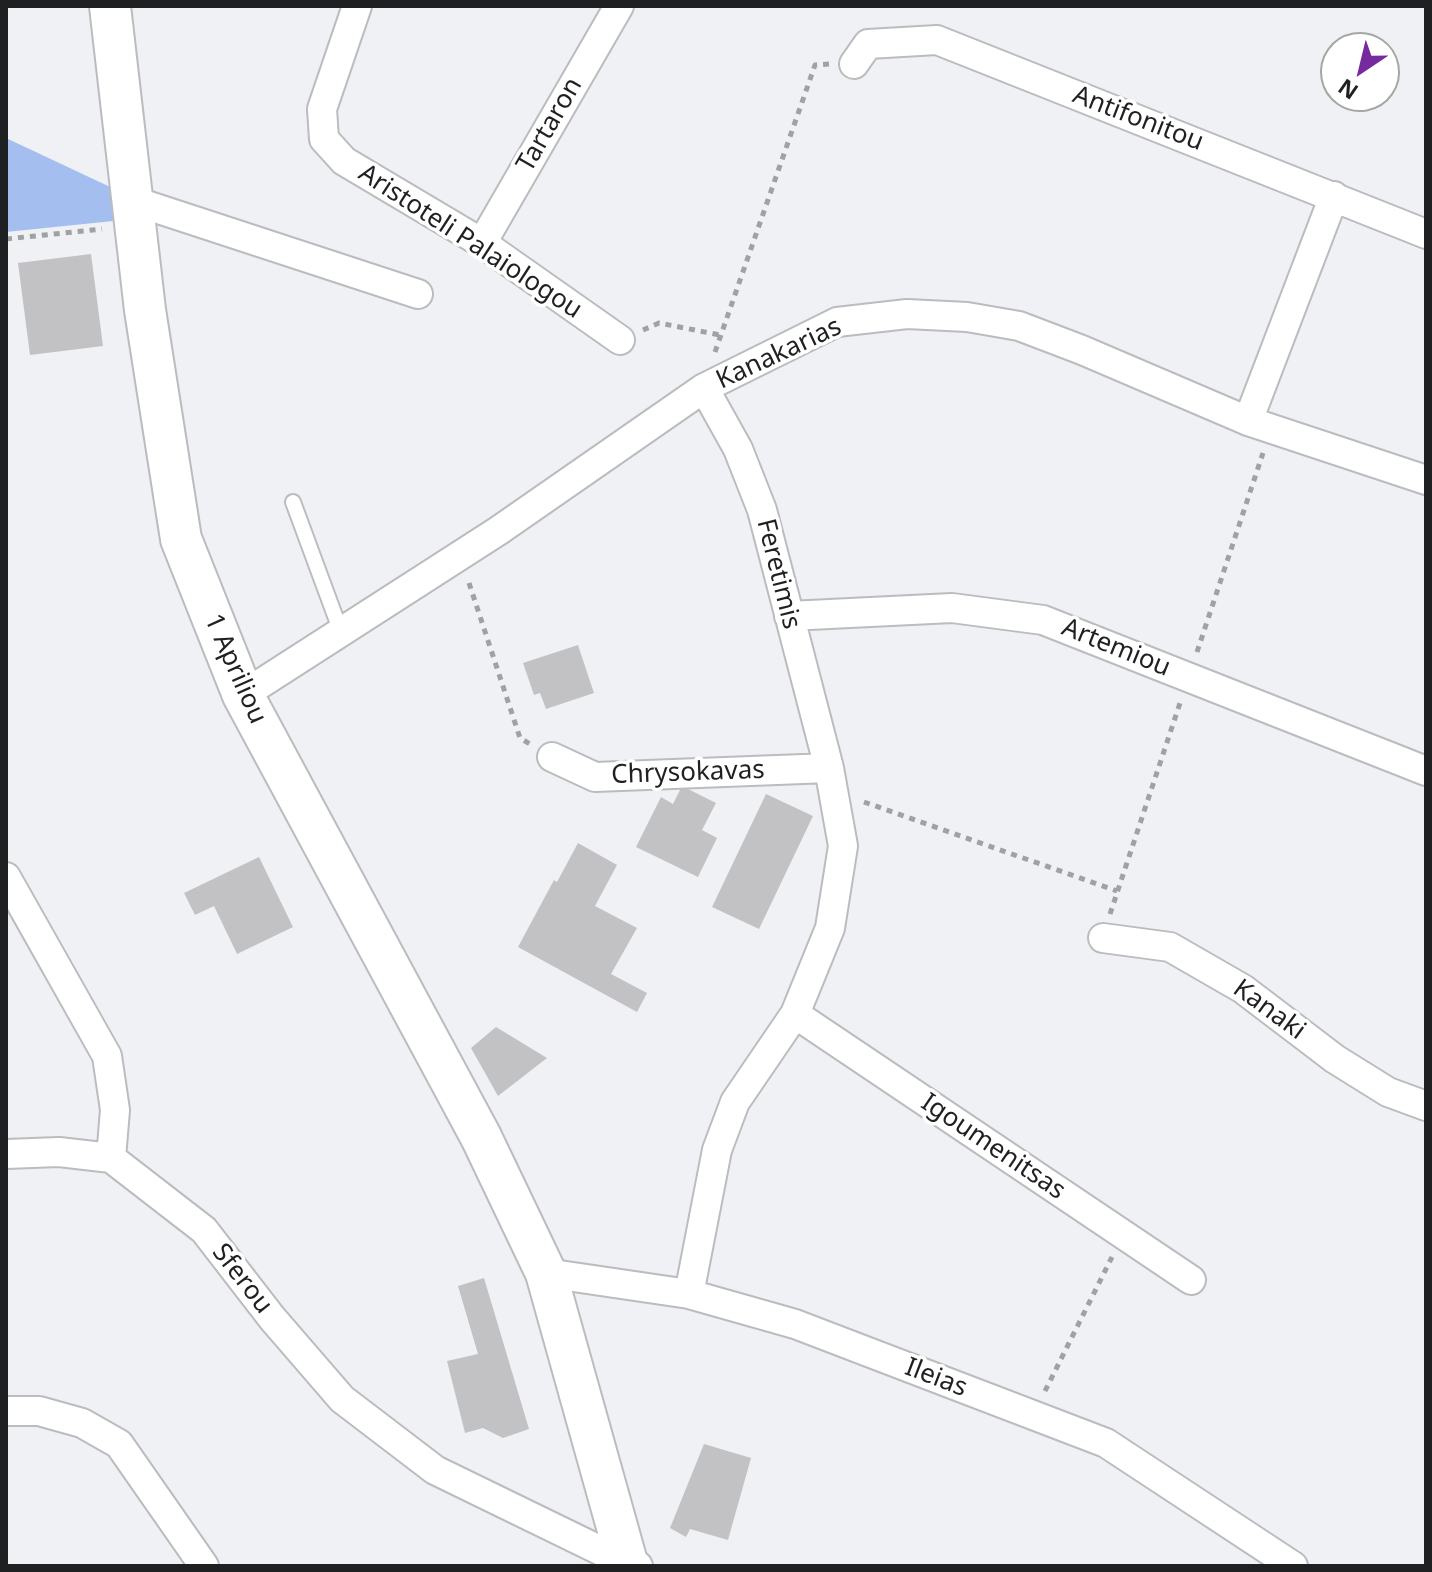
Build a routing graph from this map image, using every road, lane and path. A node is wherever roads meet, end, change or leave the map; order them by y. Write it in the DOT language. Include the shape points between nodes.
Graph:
graph roads {
  1 [pos="110,6"];
  2 [pos="357,6"];
  3 [pos="619,6"];
  4 [pos="854,64"];
  5 [pos="1334,196"];
  6 [pos="133,213"];
  7 [pos="1426,234"];
  8 [pos="6,239"];
  9 [pos="482,243"];
  10 [pos="418,294"];
  11 [pos="720,335"];
  12 [pos="620,340"];
  13 [pos="704,388"];
  14 [pos="1248,421"];
  15 [pos="1426,480"];
  16 [pos="293,502"];
  17 [pos="460,556"];
  18 [pos="789,616"];
  19 [pos="341,632"];
  20 [pos="243,695"];
  21 [pos="552,757"];
  22 [pos="1426,771"];
  23 [pos="831,780"];
  24 [pos="6,877"];
  25 [pos="1117,891"];
  26 [pos="1103,938"];
  27 [pos="795,1014"];
  28 [pos="1426,1106"];
  29 [pos="6,1154"];
  30 [pos="111,1158"];
  31 [pos="1123,1234"];
  32 [pos="546,1273"];
  33 [pos="1191,1280"];
  34 [pos="689,1294"];
  35 [pos="6,1411"];
  36 [pos="1034,1415"];
  37 [pos="631,1565"];
  38 [pos="204,1566"];
  39 [pos="1293,1566"];
  1 -- 6 [label="main road, 1 Apriliou"];
  2 -- 9 [label="street, Aristoteli Palaiologou" via="322,109 324,139 344,161"];
  3 -- 9 [label="street, Tartaron"];
  4 -- 5 [label="street, Antifonitou" via="868,44 937,40"];
  4 -- 11 [label="path" via="815,65"];
  5 -- 7 [label="street, Antifonitou"];
  5 -- 14 [label="street"];
  6 -- 8 [label="path"];
  6 -- 10 [label="street"];
  6 -- 20 [label="main road, 1 Apriliou" via="181,539"];
  9 -- 12 [label="street, Aristoteli Palaiologou"];
  11 -- 12 [label="path" via="659,323"];
  11 -- 13 [label="path"];
  13 -- 14 [label="street, Kanakarias" via="837,322 907,314 967,317 1019,326"];
  13 -- 17 [label="street, Kanakarias"];
  13 -- 18 [label="street, Feretimis" via="738,449 762,510"];
  14 -- 15 [label="street, Kanakarias"];
  16 -- 19 [label="lane"];
  17 -- 19 [label="street, Kanakarias"];
  17 -- 21 [label="path" via="520,738"];
  18 -- 22 [label="street, Artemiou" via="952,608 1043,620"];
  18 -- 23 [label="street, Feretimis"];
  19 -- 20 [label="street, Kanakarias"];
  20 -- 32 [label="main road, 1 Apriliou" via="481,1137"];
  21 -- 23 [label="street, Chrysokavas" via="595,777"];
  23 -- 25 [label="path"];
  23 -- 27 [label="street, Feretimis" via="843,846 830,928"];
  24 -- 30 [label="street" via="107,1056 115,1110"];
  26 -- 28 [label="street, Kanaki" via="1170,947 1243,989 1388,1092"];
  27 -- 31 [label="street, Igoumenitsas"];
  27 -- 34 [label="street, Feretimis" via="735,1102 717,1150"];
  29 -- 30 [label="street" via="59,1152"];
  30 -- 37 [label="street, Sferou" via="204,1230 342,1399 435,1470"];
  31 -- 33 [label="street, Igoumenitsas"];
  31 -- 36 [label="path"];
  32 -- 34 [label="street, Ileias"];
  32 -- 37 [label="main road, 1 Apriliou"];
  34 -- 36 [label="street, Ileias" via="795,1324"];
  35 -- 38 [label="street" via="39,1411 82,1423 119,1444"];
  36 -- 39 [label="street, Ileias" via="1106,1443"];
}
